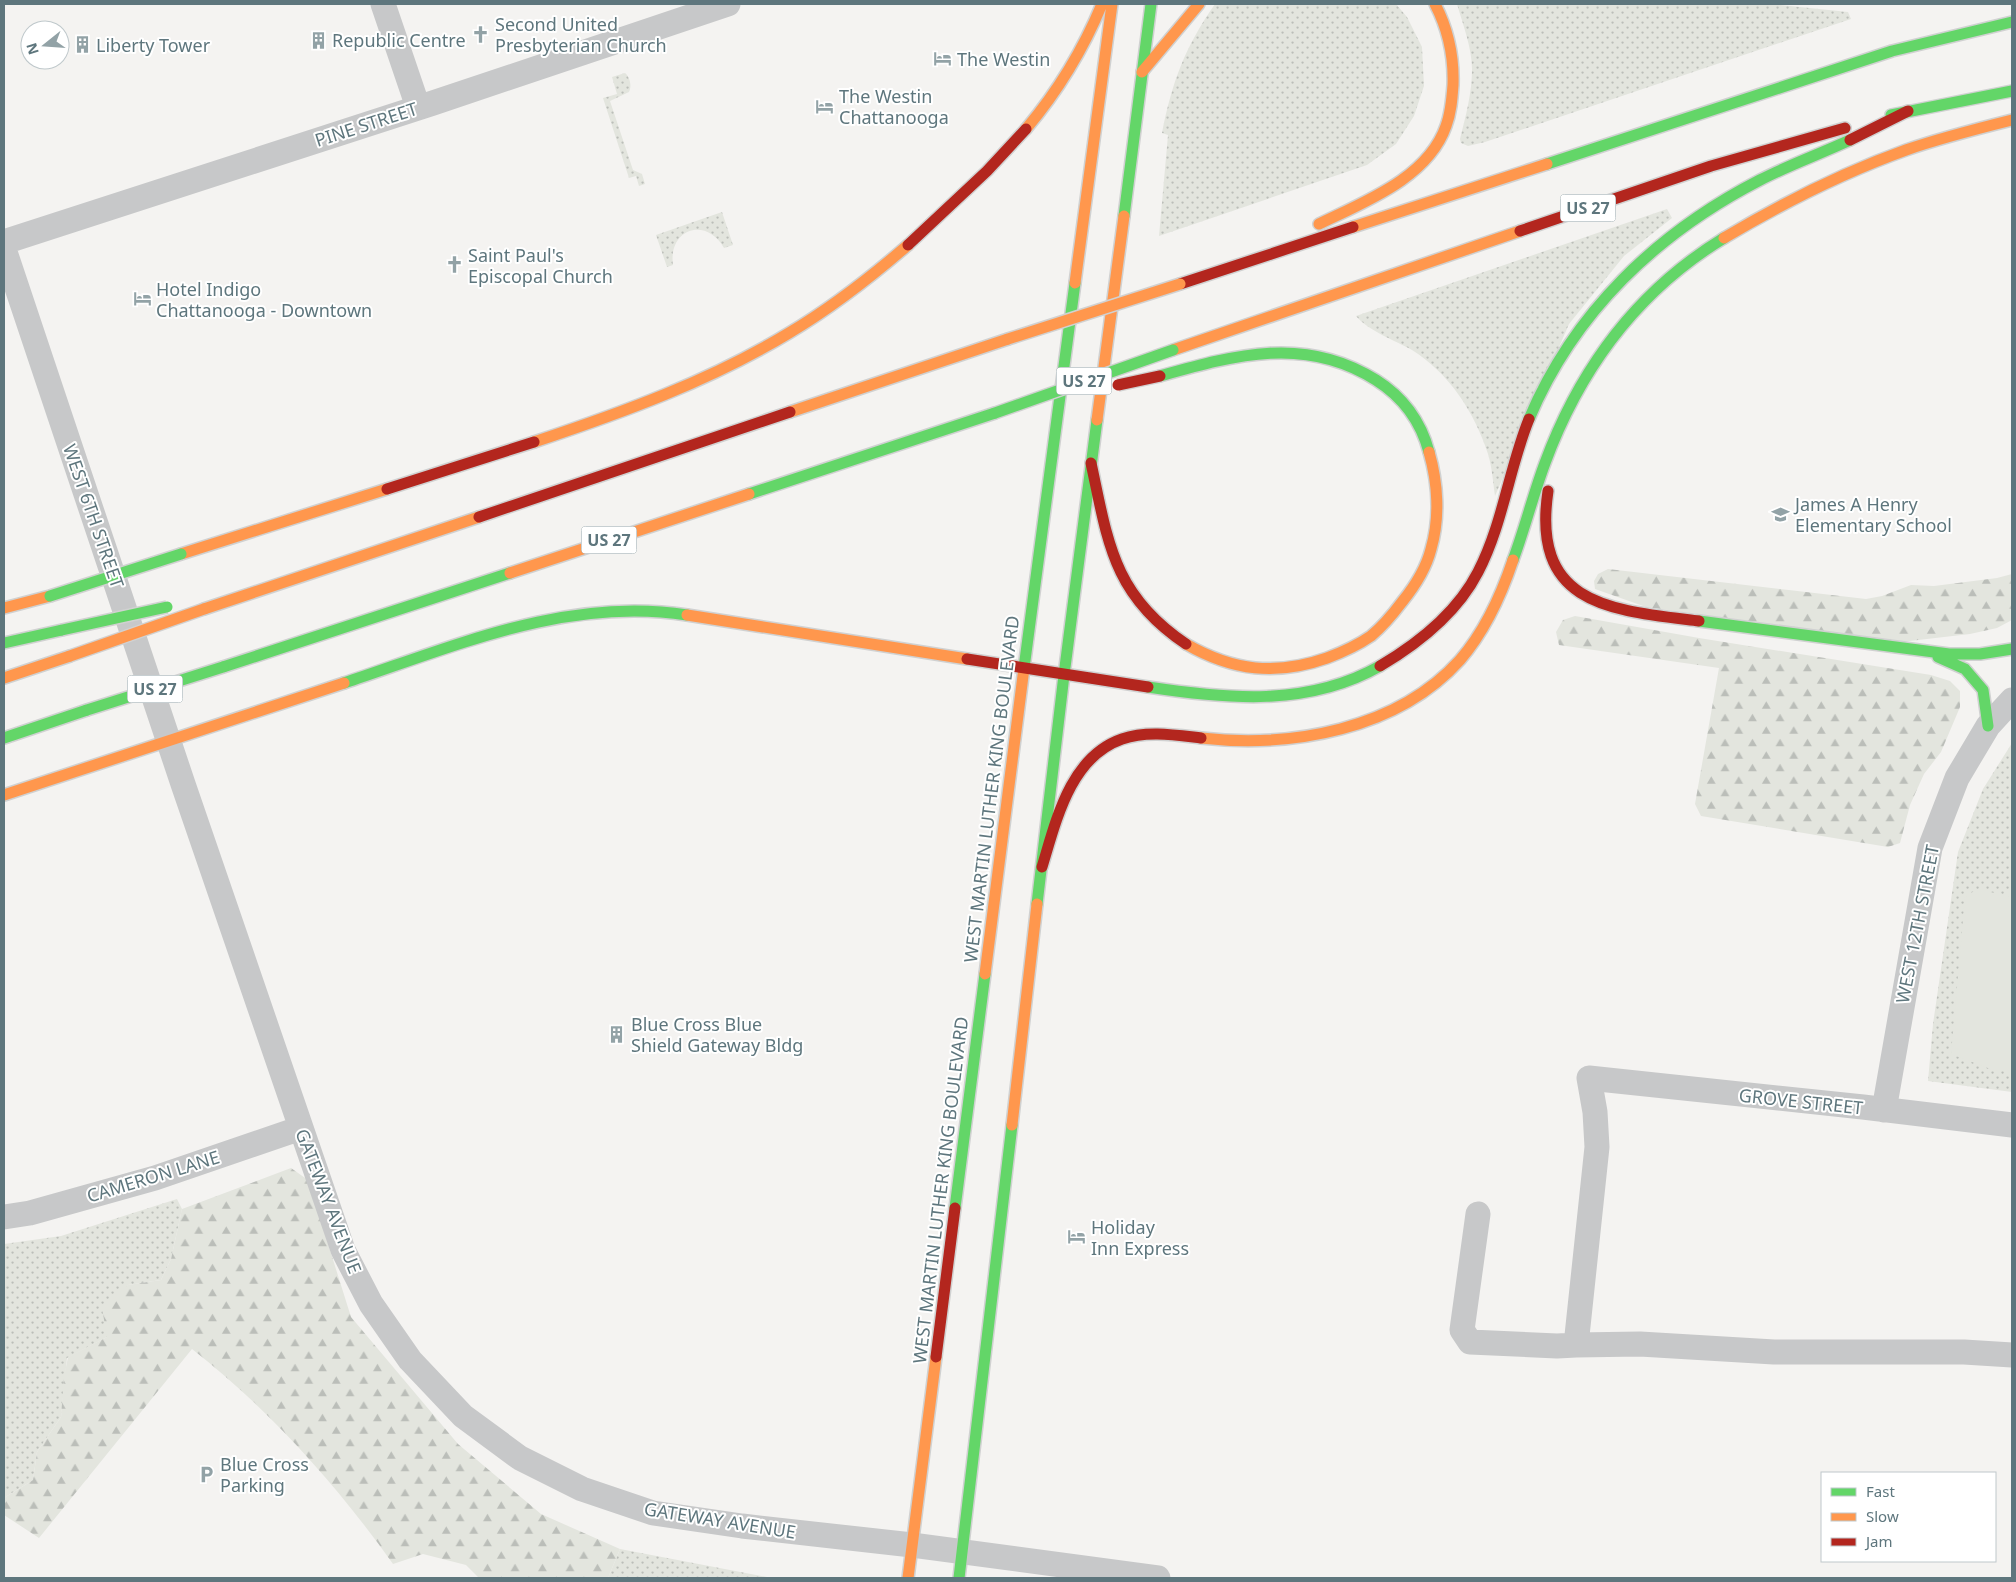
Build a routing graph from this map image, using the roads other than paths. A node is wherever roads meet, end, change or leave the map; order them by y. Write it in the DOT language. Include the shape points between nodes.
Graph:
graph roads {
  1 [pos="383,4"];
  2 [pos="728,4"];
  3 [pos="1102,4"];
  4 [pos="1112,4"];
  5 [pos="1150,4"];
  6 [pos="1199,4"];
  7 [pos="1435,4"];
  8 [pos="2012,22"];
  9 [pos="1142,72"];
  10 [pos="2012,91"];
  11 [pos="418,107"];
  12 [pos="1908,111"];
  13 [pos="2012,120"];
  14 [pos="4,242"];
  15 [pos="4,249"];
  16 [pos="1180,284"];
  17 [pos="1584,382"];
  18 [pos="995,413"];
  19 [pos="1091,463"];
  20 [pos="194,604"];
  21 [pos="4,608"];
  22 [pos="4,643"];
  23 [pos="2012,649"];
  24 [pos="1926,652"];
  25 [pos="1024,668"];
  26 [pos="1064,675"];
  27 [pos="4,678"];
  28 [pos="2012,700"];
  29 [pos="1988,726"];
  30 [pos="4,738"];
  31 [pos="169,742"];
  32 [pos="183,784"];
  33 [pos="4,795"];
  34 [pos="1042,866"];
  35 [pos="1884,1110"];
  36 [pos="2012,1125"];
  37 [pos="301,1128"];
  38 [pos="1478,1214"];
  39 [pos="4,1217"];
  40 [pos="1576,1345"];
  41 [pos="2012,1355"];
  42 [pos="912,1545"];
  43 [pos="962,1552"];
  44 [pos="908,1578"];
  45 [pos="959,1578"];
  46 [pos="1158,1578"];
  1 -- 11 [label="street"];
  2 -- 11 [label="street, PINE STREET"];
  3 -- 21 [label="main road, bridge" via="1063,82 1041,114 1006,154 872,276 788,334 666,393 490,457"];
  4 -- 25 [label="main road, WEST MARTIN LUTHER KING BOULEVARD"];
  5 -- 9 [label="main road"];
  6 -- 9 [label="main road"];
  7 -- 16 [label="main road" via="1449,37 1453,70 1452,105 1434,149 1406,177 1381,193 1307,230"];
  8 -- 16 [label="main road" via="1892,51"];
  9 -- 19 [label="main road"];
  10 -- 12 [label="main road, US 27"];
  11 -- 14 [label="street, PINE STREET"];
  12 -- 18 [label="main road, US 27, bridge" via="1711,166"];
  12 -- 26 [label="main road" via="1753,184 1719,204 1674,233 1602,300 1571,342 1523,435 1477,573 1453,609 1406,650 1366,672 1329,687 1267,697 1197,695"];
  13 -- 17 [label="main road" via="1880,159 1737,230 1689,262 1635,310"];
  15 -- 31 [label="street, WEST 6TH STREET"];
  16 -- 20 [label="main road, bridge" via="257,592"];
  17 -- 24 [label="main road" via="1549,482 1544,522 1548,552 1556,568 1584,596 1599,604 1635,613"];
  17 -- 34 [label="main road" via="1545,464 1498,602 1473,645 1454,666 1416,696 1361,724 1336,731 1284,739 1239,741 1143,734 1119,740 1094,756 1071,787 1054,826"];
  18 -- 19 [label="main road, bridge" via="1215,361 1265,353 1303,353 1336,361 1371,376 1400,399 1415,418 1425,438 1434,471 1437,508 1433,543 1424,570 1410,592 1389,619 1367,639 1339,654 1314,662 1282,669 1249,668 1202,654 1160,626 1128,588 1109,542"];
  18 -- 30 [label="main road, US 27, bridge"];
  19 -- 26 [label="main road"];
  20 -- 22 [label="main road, bridge"];
  20 -- 27 [label="main road, bridge" via="70,656"];
  23 -- 24 [label="main road" via="1966,655"];
  24 -- 29 [label="main road" via="1965,669 1983,690"];
  25 -- 26 [label="main road"];
  25 -- 31 [label="main road" via="674,613 598,612 502,630"];
  25 -- 42 [label="main road, WEST MARTIN LUTHER KING BOULEVARD"];
  26 -- 34 [label="main road"];
  28 -- 29 [label="street, WEST 12TH STREET"];
  29 -- 35 [label="street, WEST 12TH STREET" via="1957,778 1930,848"];
  31 -- 32 [label="street, WEST 6TH STREET"];
  31 -- 33 [label="main road"];
  32 -- 37 [label="street, GATEWAY AVENUE"];
  34 -- 43 [label="main road"];
  35 -- 36 [label="street, GROVE STREET"];
  35 -- 40 [label="street, GROVE STREET" via="1589,1078 1597,1147"];
  37 -- 39 [label="street, CAMERON LANE" via="155,1178 30,1213"];
  37 -- 42 [label="street, GATEWAY AVENUE" via="343,1250 371,1304 410,1360 463,1416 520,1458 582,1489 653,1513"];
  38 -- 40 [label="street" via="1462,1330 1470,1342"];
  40 -- 41 [label="street"];
  42 -- 43 [label="street, GATEWAY AVENUE"];
  42 -- 44 [label="main road, WEST MARTIN LUTHER KING BOULEVARD"];
  43 -- 45 [label="main road"];
  43 -- 46 [label="street, GATEWAY AVENUE"];
}
